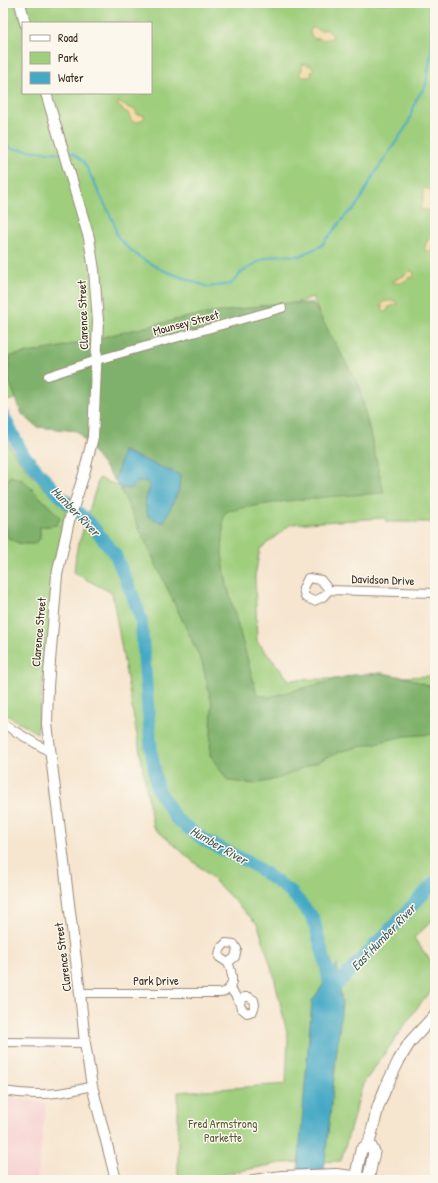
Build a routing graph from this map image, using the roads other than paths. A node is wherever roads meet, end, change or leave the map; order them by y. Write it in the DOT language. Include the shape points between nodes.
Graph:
graph roads {
  1 [pos="20,3"];
  2 [pos="25,22"];
  3 [pos="46,94"];
  4 [pos="282,308"];
  5 [pos="97,360"];
  6 [pos="48,376"];
  7 [pos="330,590"];
  8 [pos="435,594"];
  9 [pos="3,724"];
  10 [pos="50,752"];
  11 [pos="228,963"];
  12 [pos="230,989"];
  13 [pos="80,993"];
  14 [pos="240,1002"];
  15 [pos="435,1015"];
  16 [pos="3,1042"];
  17 [pos="85,1043"];
  18 [pos="92,1086"];
  19 [pos="3,1092"];
  20 [pos="369,1143"];
  21 [pos="355,1178"];
  22 [pos="369,1179"];
  23 [pos="116,1180"];
  24 [pos="254,1180"];
  1 -- 2 [label="street"];
  3 -- 5 [label="street, Clarence Street" via="89,238 98,321"];
  4 -- 5 [label="street, Mounsey Street"];
  5 -- 6 [label="street, Mounsey Street"];
  5 -- 10 [label="street, Clarence Street" via="93,437 69,521 57,575 49,673 47,724"];
  7 -- 8 [label="street, Davidson Drive"];
  9 -- 10 [label="street"];
  10 -- 13 [label="street, Clarence Street"];
  11 -- 12 [label="street" via="232,980"];
  12 -- 13 [label="street, Park Drive" via="222,993"];
  12 -- 14 [label="street"];
  13 -- 17 [label="street, Clarence Street"];
  15 -- 20 [label="main road" via="410,1042 399,1060 378,1107"];
  16 -- 17 [label="street"];
  17 -- 18 [label="street, Clarence Street"];
  18 -- 19 [label="street" via="52,1094"];
  18 -- 23 [label="street, Clarence Street"];
  20 -- 21 [label="main road" via="361,1150"];
  20 -- 22 [label="main road" via="374,1152"];
  21 -- 22 [label="street"];
  21 -- 24 [label="street" via="336,1174"];
}
